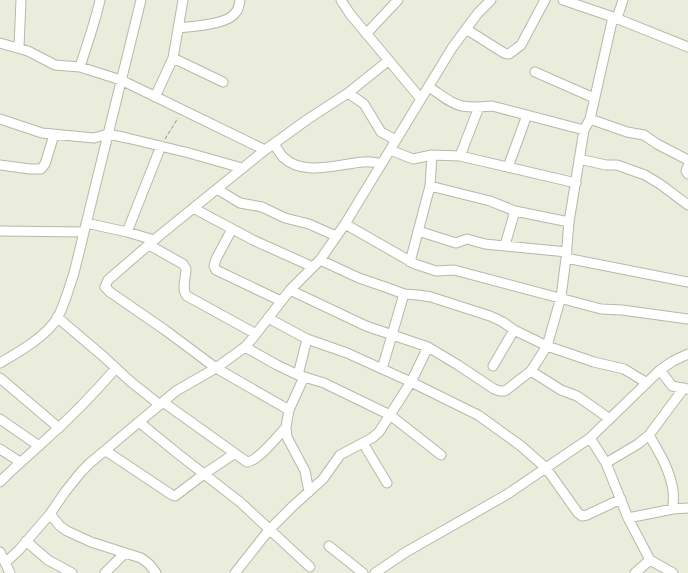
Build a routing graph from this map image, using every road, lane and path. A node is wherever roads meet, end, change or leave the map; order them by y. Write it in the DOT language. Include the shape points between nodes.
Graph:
graph roads {
  1 [pos="22,0"];
  2 [pos="100,0"];
  3 [pos="141,0"];
  4 [pos="183,0"];
  5 [pos="240,0"];
  6 [pos="341,0"];
  7 [pos="398,0"];
  8 [pos="491,0"];
  9 [pos="545,0"];
  10 [pos="563,0"];
  11 [pos="623,0"];
  12 [pos="615,18"];
  13 [pos="179,28"];
  14 [pos="466,30"];
  15 [pos="366,34"];
  16 [pos="0,43"];
  17 [pos="19,47"];
  18 [pos="688,47"];
  19 [pos="173,58"];
  20 [pos="388,61"];
  21 [pos="80,67"];
  22 [pos="535,72"];
  23 [pos="122,80"];
  24 [pos="223,82"];
  25 [pos="429,87"];
  26 [pos="348,93"];
  27 [pos="155,97"];
  28 [pos="594,98"];
  29 [pos="420,99"];
  30 [pos="479,107"];
  31 [pos="182,110"];
  32 [pos="527,115"];
  33 [pos="0,119"];
  34 [pos="590,119"];
  35 [pos="584,130"];
  36 [pos="108,134"];
  37 [pos="54,135"];
  38 [pos="396,140"];
  39 [pos="274,144"];
  40 [pos="161,146"];
  41 [pos="265,150"];
  42 [pos="390,150"];
  43 [pos="432,155"];
  44 [pos="460,156"];
  45 [pos="579,159"];
  46 [pos="688,160"];
  47 [pos="382,163"];
  48 [pos="0,165"];
  49 [pos="688,166"];
  50 [pos="508,167"];
  51 [pos="242,168"];
  52 [pos="688,174"];
  53 [pos="576,183"];
  54 [pos="430,186"];
  55 [pos="217,189"];
  56 [pos="688,205"];
  57 [pos="193,208"];
  58 [pos="515,211"];
  59 [pos="569,222"];
  60 [pos="86,223"];
  61 [pos="345,224"];
  62 [pos="232,229"];
  63 [pos="0,231"];
  64 [pos="418,231"];
  65 [pos="84,232"];
  66 [pos="127,232"];
  67 [pos="336,236"];
  68 [pos="152,243"];
  69 [pos="505,245"];
  70 [pos="567,255"];
  71 [pos="320,260"];
  72 [pos="410,262"];
  73 [pos="313,267"];
  74 [pos="688,282"];
  75 [pos="290,290"];
  76 [pos="404,294"];
  77 [pos="561,297"];
  78 [pos="281,302"];
  79 [pos="57,317"];
  80 [pos="268,318"];
  81 [pos="688,319"];
  82 [pos="514,330"];
  83 [pos="256,334"];
  84 [pos="392,334"];
  85 [pos="307,339"];
  86 [pos="245,346"];
  87 [pos="547,346"];
  88 [pos="428,347"];
  89 [pos="688,354"];
  90 [pos="0,363"];
  91 [pos="493,366"];
  92 [pos="116,368"];
  93 [pos="216,368"];
  94 [pos="382,369"];
  95 [pos="660,370"];
  96 [pos="531,371"];
  97 [pos="301,376"];
  98 [pos="0,378"];
  99 [pos="411,382"];
  100 [pos="647,383"];
  101 [pos="686,388"];
  102 [pos="161,403"];
  103 [pos="289,410"];
  104 [pos="390,416"];
  105 [pos="0,419"];
  106 [pos="610,419"];
  107 [pos="139,422"];
  108 [pos="286,427"];
  109 [pos="58,428"];
  110 [pos="649,435"];
  111 [pos="590,438"];
  112 [pos="363,443"];
  113 [pos="39,446"];
  114 [pos="0,449"];
  115 [pos="106,451"];
  116 [pos="234,454"];
  117 [pos="441,455"];
  118 [pos="20,462"];
  119 [pos="606,463"];
  120 [pos="546,468"];
  121 [pos="204,474"];
  122 [pos="0,482"];
  123 [pos="386,483"];
  124 [pos="309,492"];
  125 [pos="620,499"];
  126 [pos="688,508"];
  127 [pos="673,509"];
  128 [pos="50,514"];
  129 [pos="628,518"];
  130 [pos="269,530"];
  131 [pos="26,542"];
  132 [pos="329,546"];
  133 [pos="0,552"];
  134 [pos="125,553"];
  135 [pos="650,560"];
  136 [pos="5,563"];
  137 [pos="310,567"];
  138 [pos="10,573"];
  139 [pos="72,573"];
  140 [pos="105,573"];
  141 [pos="156,573"];
  142 [pos="234,573"];
  143 [pos="363,573"];
  144 [pos="375,573"];
  145 [pos="635,573"];
  146 [pos="673,573"];
  1 -- 17 [label="street"];
  2 -- 21 [label="street"];
  3 -- 23 [label="street"];
  4 -- 13 [label="street"];
  5 -- 13 [label="street" via="236,13 230,18 220,22"];
  6 -- 15 [label="street"];
  7 -- 15 [label="street"];
  8 -- 14 [label="street"];
  9 -- 14 [label="street" via="521,45 509,54"];
  10 -- 12 [label="street"];
  11 -- 12 [label="street"];
  12 -- 18 [label="street"];
  12 -- 28 [label="street"];
  13 -- 19 [label="street"];
  14 -- 25 [label="street"];
  15 -- 20 [label="street"];
  16 -- 17 [label="street"];
  17 -- 21 [label="street" via="56,65"];
  19 -- 24 [label="street"];
  19 -- 27 [label="street"];
  20 -- 26 [label="street"];
  20 -- 29 [label="street"];
  21 -- 23 [label="street"];
  22 -- 28 [label="street"];
  23 -- 27 [label="street"];
  23 -- 36 [label="street"];
  25 -- 29 [label="street"];
  25 -- 30 [label="street" via="454,103"];
  26 -- 38 [label="street" via="364,104 381,132"];
  26 -- 39 [label="street"];
  27 -- 31 [label="street"];
  28 -- 34 [label="street"];
  29 -- 38 [label="street"];
  30 -- 32 [label="street" via="492,106"];
  30 -- 44 [label="street"];
  31 -- 40 [label="path"];
  31 -- 41 [label="street"];
  32 -- 35 [label="street"];
  32 -- 50 [label="street"];
  33 -- 37 [label="street"];
  34 -- 35 [label="street"];
  34 -- 46 [label="street" via="644,135"];
  35 -- 45 [label="street"];
  36 -- 37 [label="street" via="94,138"];
  36 -- 40 [label="street"];
  36 -- 60 [label="street"];
  37 -- 48 [label="street" via="41,169"];
  38 -- 42 [label="street"];
  39 -- 41 [label="street"];
  39 -- 47 [label="street" via="282,156 303,168 365,162"];
  40 -- 51 [label="street"];
  40 -- 66 [label="street"];
  41 -- 51 [label="street"];
  42 -- 43 [label="street" via="414,159"];
  42 -- 47 [label="street"];
  43 -- 44 [label="street"];
  43 -- 54 [label="street"];
  44 -- 50 [label="street"];
  45 -- 53 [label="street"];
  45 -- 56 [label="street" via="616,165 645,175"];
  47 -- 61 [label="street"];
  49 -- 52 [label="street"];
  50 -- 53 [label="street"];
  51 -- 55 [label="street"];
  53 -- 59 [label="street"];
  54 -- 58 [label="street" via="490,201"];
  54 -- 64 [label="street"];
  55 -- 57 [label="street"];
  55 -- 67 [label="street" via="240,203 262,207"];
  57 -- 62 [label="street"];
  57 -- 68 [label="street"];
  58 -- 59 [label="street"];
  58 -- 69 [label="street"];
  59 -- 70 [label="street"];
  60 -- 65 [label="street"];
  60 -- 66 [label="street"];
  61 -- 67 [label="street"];
  61 -- 72 [label="street"];
  62 -- 73 [label="street"];
  62 -- 78 [label="street" via="216,259 216,270"];
  63 -- 65 [label="street"];
  64 -- 69 [label="street" via="456,243 467,239 485,244"];
  64 -- 72 [label="street"];
  65 -- 79 [label="street" via="69,288"];
  66 -- 68 [label="street"];
  67 -- 71 [label="street"];
  68 -- 83 [label="street" via="183,264 186,269 184,289 187,296"];
  68 -- 93 [label="street" via="108,280 106,289"];
  69 -- 70 [label="street"];
  70 -- 74 [label="street"];
  70 -- 77 [label="street"];
  71 -- 73 [label="street"];
  71 -- 76 [label="street" via="359,278"];
  72 -- 77 [label="street" via="436,271 454,270"];
  73 -- 75 [label="street"];
  75 -- 78 [label="street"];
  75 -- 84 [label="street" via="366,326"];
  76 -- 82 [label="street" via="431,297 469,309 490,316"];
  76 -- 84 [label="street"];
  77 -- 81 [label="street" via="601,309"];
  77 -- 87 [label="street"];
  78 -- 80 [label="street"];
  79 -- 90 [label="street" via="49,328"];
  79 -- 92 [label="street"];
  80 -- 83 [label="street"];
  80 -- 85 [label="street"];
  82 -- 87 [label="street"];
  82 -- 91 [label="street"];
  83 -- 86 [label="street"];
  84 -- 88 [label="street"];
  84 -- 94 [label="street"];
  85 -- 94 [label="street" via="347,352"];
  85 -- 97 [label="street"];
  86 -- 93 [label="street"];
  86 -- 97 [label="street"];
  87 -- 96 [label="street"];
  87 -- 100 [label="street" via="624,369"];
  88 -- 96 [label="street" via="500,391 505,391"];
  88 -- 99 [label="street"];
  89 -- 95 [label="street"];
  92 -- 102 [label="street"];
  92 -- 109 [label="street"];
  93 -- 102 [label="street" via="176,391"];
  93 -- 103 [label="street"];
  94 -- 99 [label="street"];
  95 -- 100 [label="street"];
  95 -- 101 [label="street" via="672,386"];
  96 -- 106 [label="street" via="561,390 577,396"];
  97 -- 103 [label="street"];
  97 -- 104 [label="street" via="324,383"];
  98 -- 109 [label="street"];
  99 -- 104 [label="street"];
  99 -- 120 [label="street" via="478,415"];
  100 -- 106 [label="street"];
  101 -- 110 [label="street"];
  102 -- 107 [label="street"];
  102 -- 116 [label="street"];
  103 -- 108 [label="street"];
  104 -- 112 [label="street" via="379,432"];
  104 -- 117 [label="street"];
  105 -- 113 [label="street"];
  106 -- 111 [label="street"];
  107 -- 115 [label="street"];
  107 -- 121 [label="street"];
  108 -- 116 [label="street" via="251,462"];
  108 -- 124 [label="street" via="287,437 305,471"];
  109 -- 113 [label="street"];
  110 -- 119 [label="street"];
  110 -- 127 [label="street" via="661,454 669,474 673,489"];
  111 -- 119 [label="street"];
  111 -- 120 [label="street"];
  112 -- 123 [label="street"];
  112 -- 124 [label="street" via="340,455 323,480"];
  113 -- 118 [label="street"];
  114 -- 118 [label="street"];
  115 -- 121 [label="street" via="175,496"];
  115 -- 128 [label="street" via="81,472"];
  116 -- 121 [label="street"];
  118 -- 122 [label="street"];
  119 -- 125 [label="street"];
  120 -- 125 [label="street" via="582,516"];
  120 -- 144 [label="street" via="506,496 406,552"];
  121 -- 130 [label="street" via="240,502"];
  124 -- 130 [label="street"];
  125 -- 129 [label="street"];
  126 -- 127 [label="street"];
  127 -- 129 [label="street"];
  128 -- 131 [label="street"];
  128 -- 134 [label="street" via="67,531"];
  129 -- 135 [label="street"];
  130 -- 137 [label="street"];
  130 -- 142 [label="street"];
  131 -- 136 [label="street"];
  131 -- 139 [label="street" via="48,560"];
  132 -- 143 [label="street"];
  133 -- 136 [label="street"];
  134 -- 140 [label="street"];
  134 -- 141 [label="street" via="141,558"];
  135 -- 145 [label="street"];
  135 -- 146 [label="street"];
  136 -- 138 [label="street"];
}
